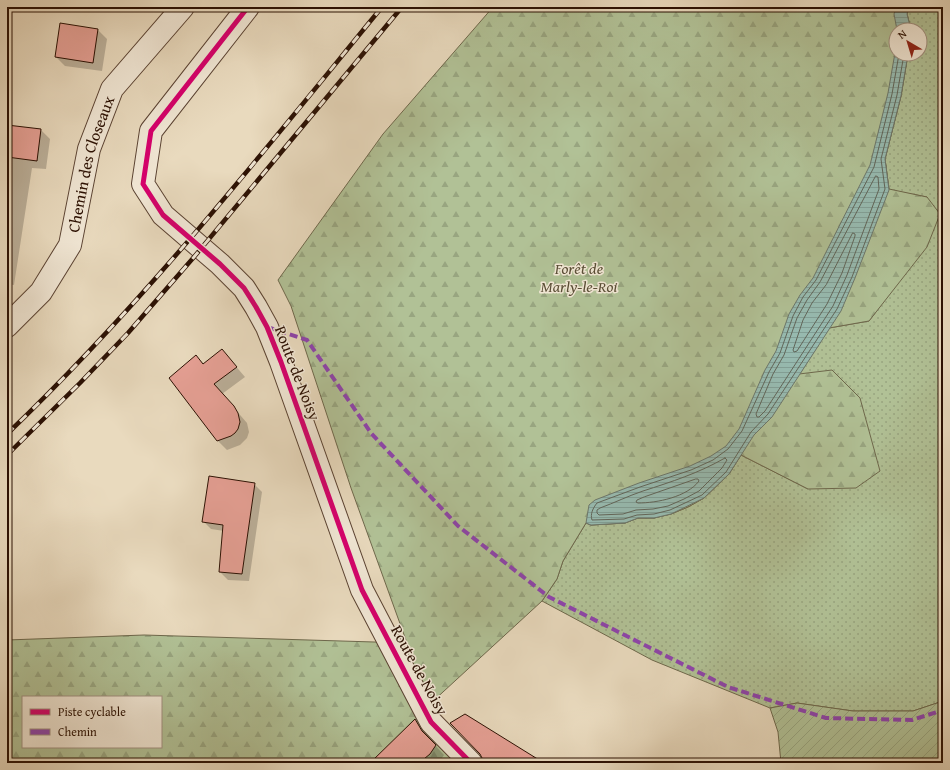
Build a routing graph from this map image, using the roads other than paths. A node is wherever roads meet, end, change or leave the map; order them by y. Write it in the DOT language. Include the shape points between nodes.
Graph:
graph roads {
  1 [pos="183,7"];
  2 [pos="248,7"];
  3 [pos="7,326"];
  4 [pos="471,763"];
  1 -- 3 [label="street, Chemin des Closeaux" via="112,89 89,149 70,245 41,292"];
  2 -- 4 [label="street, Route de Noisy" via="151,131 143,184 163,215 220,264 244,288 256,307 281,362 362,590 431,722"];
}
